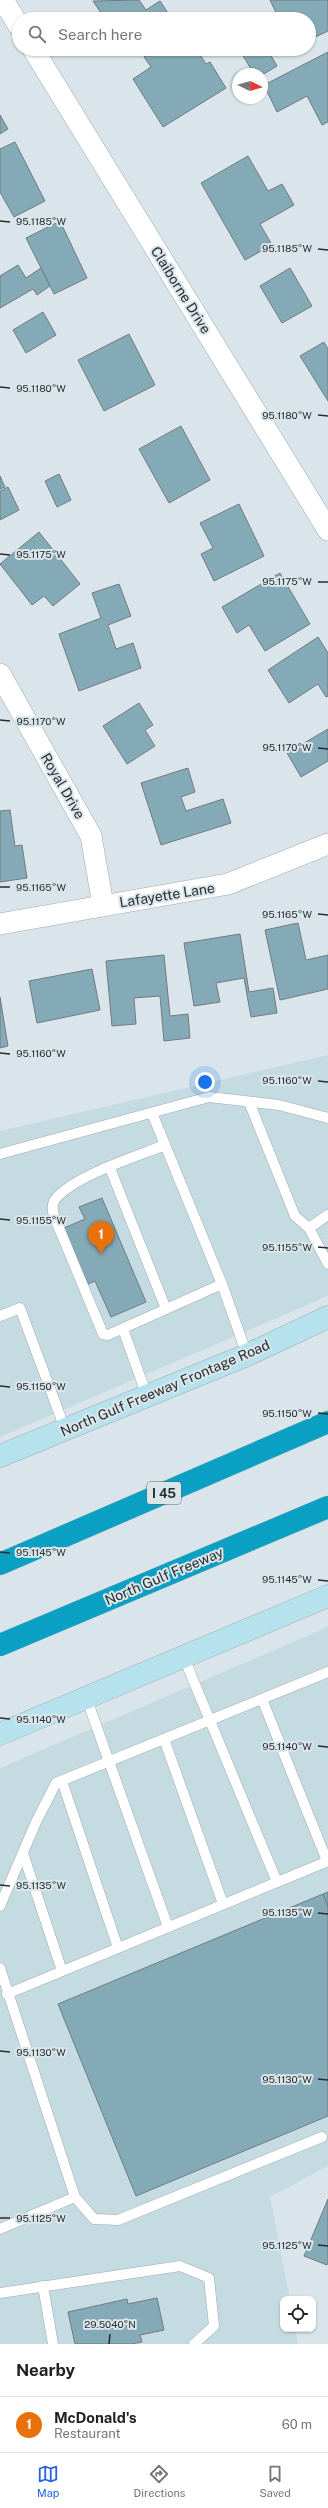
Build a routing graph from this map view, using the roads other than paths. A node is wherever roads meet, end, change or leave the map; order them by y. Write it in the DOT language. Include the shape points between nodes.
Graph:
graph roads {
  1 [pos="3,0"];
  2 [pos="12,15"];
  3 [pos="37,56"];
  4 [pos="328,530"];
  5 [pos="0,674"];
  6 [pos="328,844"];
  7 [pos="103,905"];
  8 [pos="0,924"];
  9 [pos="249,1102"];
  10 [pos="152,1113"];
  11 [pos="328,1118"];
  12 [pos="165,1145"];
  13 [pos="0,1154"];
  14 [pos="110,1168"];
  15 [pos="328,1215"];
  16 [pos="309,1228"];
  17 [pos="328,1264"];
  18 [pos="222,1284"];
  19 [pos="166,1309"];
  20 [pos="0,1316"];
  21 [pos="328,1317"];
  22 [pos="123,1329"];
  23 [pos="247,1355"];
  24 [pos="147,1396"];
  25 [pos="328,1422"];
  26 [pos="65,1429"];
  27 [pos="0,1456"];
  28 [pos="328,1507"];
  29 [pos="0,1564"];
  30 [pos="328,1596"];
  31 [pos="2,1645"];
  32 [pos="184,1658"];
  33 [pos="328,1672"];
  34 [pos="86,1697"];
  35 [pos="262,1699"];
  36 [pos="211,1720"];
  37 [pos="0,1734"];
  38 [pos="164,1739"];
  39 [pos="110,1762"];
  40 [pos="62,1781"];
  41 [pos="23,1853"];
  42 [pos="328,1861"];
  43 [pos="277,1882"];
  44 [pos="223,1904"];
  45 [pos="0,1906"];
  46 [pos="168,1927"];
  47 [pos="118,1948"];
  48 [pos="62,1971"];
  49 [pos="1,1972"];
  50 [pos="7,1994"];
  51 [pos="322,2137"];
  52 [pos="75,2197"];
  53 [pos="0,2229"];
  54 [pos="43,2286"];
  55 [pos="0,2293"];
  56 [pos="53,2344"];
  57 [pos="194,2344"];
  1 -- 2 [label="street"];
  3 -- 4 [label="street, Claiborne Drive"];
  5 -- 7 [label="street, Royal Drive" via="92,836"];
  6 -- 7 [label="street, Lafayette Lane" via="228,884"];
  7 -- 8 [label="street, Lafayette Lane"];
  9 -- 10 [label="lane" via="209,1098"];
  9 -- 11 [label="lane" via="279,1105"];
  9 -- 16 [label="lane" via="295,1216"];
  10 -- 12 [label="lane"];
  10 -- 13 [label="lane"];
  12 -- 14 [label="lane"];
  12 -- 18 [label="lane"];
  14 -- 19 [label="lane"];
  14 -- 22 [label="lane" via="76,1182 56,1197 52,1207 103,1334 108,1335"];
  15 -- 16 [label="lane"];
  16 -- 17 [label="lane"];
  18 -- 19 [label="lane"];
  18 -- 23 [label="lane"];
  19 -- 22 [label="lane"];
  20 -- 26 [label="lane" via="20,1308"];
  21 -- 23 [label="main road, North Gulf Freeway Frontage Road"];
  22 -- 24 [label="lane"];
  23 -- 24 [label="main road, North Gulf Freeway Frontage Road"];
  24 -- 26 [label="main road, North Gulf Freeway Frontage Road"];
  25 -- 29 [label="highway, I 45"];
  26 -- 27 [label="main road, North Gulf Freeway Frontage Road"];
  28 -- 31 [label="highway, North Gulf Freeway"];
  30 -- 32 [label="main road"];
  32 -- 34 [label="main road"];
  32 -- 36 [label="lane"];
  33 -- 35 [label="lane"];
  34 -- 37 [label="main road"];
  34 -- 39 [label="lane"];
  35 -- 36 [label="lane"];
  35 -- 42 [label="lane"];
  36 -- 38 [label="lane"];
  36 -- 43 [label="lane"];
  38 -- 39 [label="lane"];
  38 -- 44 [label="lane"];
  39 -- 40 [label="lane"];
  39 -- 46 [label="lane"];
  40 -- 41 [label="lane" via="56,1783"];
  40 -- 47 [label="lane"];
  41 -- 45 [label="lane"];
  41 -- 48 [label="lane"];
  42 -- 43 [label="lane"];
  43 -- 44 [label="lane"];
  44 -- 46 [label="lane"];
  46 -- 47 [label="lane"];
  47 -- 48 [label="lane"];
  48 -- 50 [label="lane"];
  49 -- 50 [label="lane"];
  50 -- 52 [label="lane"];
  51 -- 52 [label="lane" via="118,2220 94,2219"];
  52 -- 53 [label="lane"];
  54 -- 55 [label="lane"];
  54 -- 56 [label="lane"];
  54 -- 57 [label="lane" via="180,2266 210,2278 214,2326"];
}
